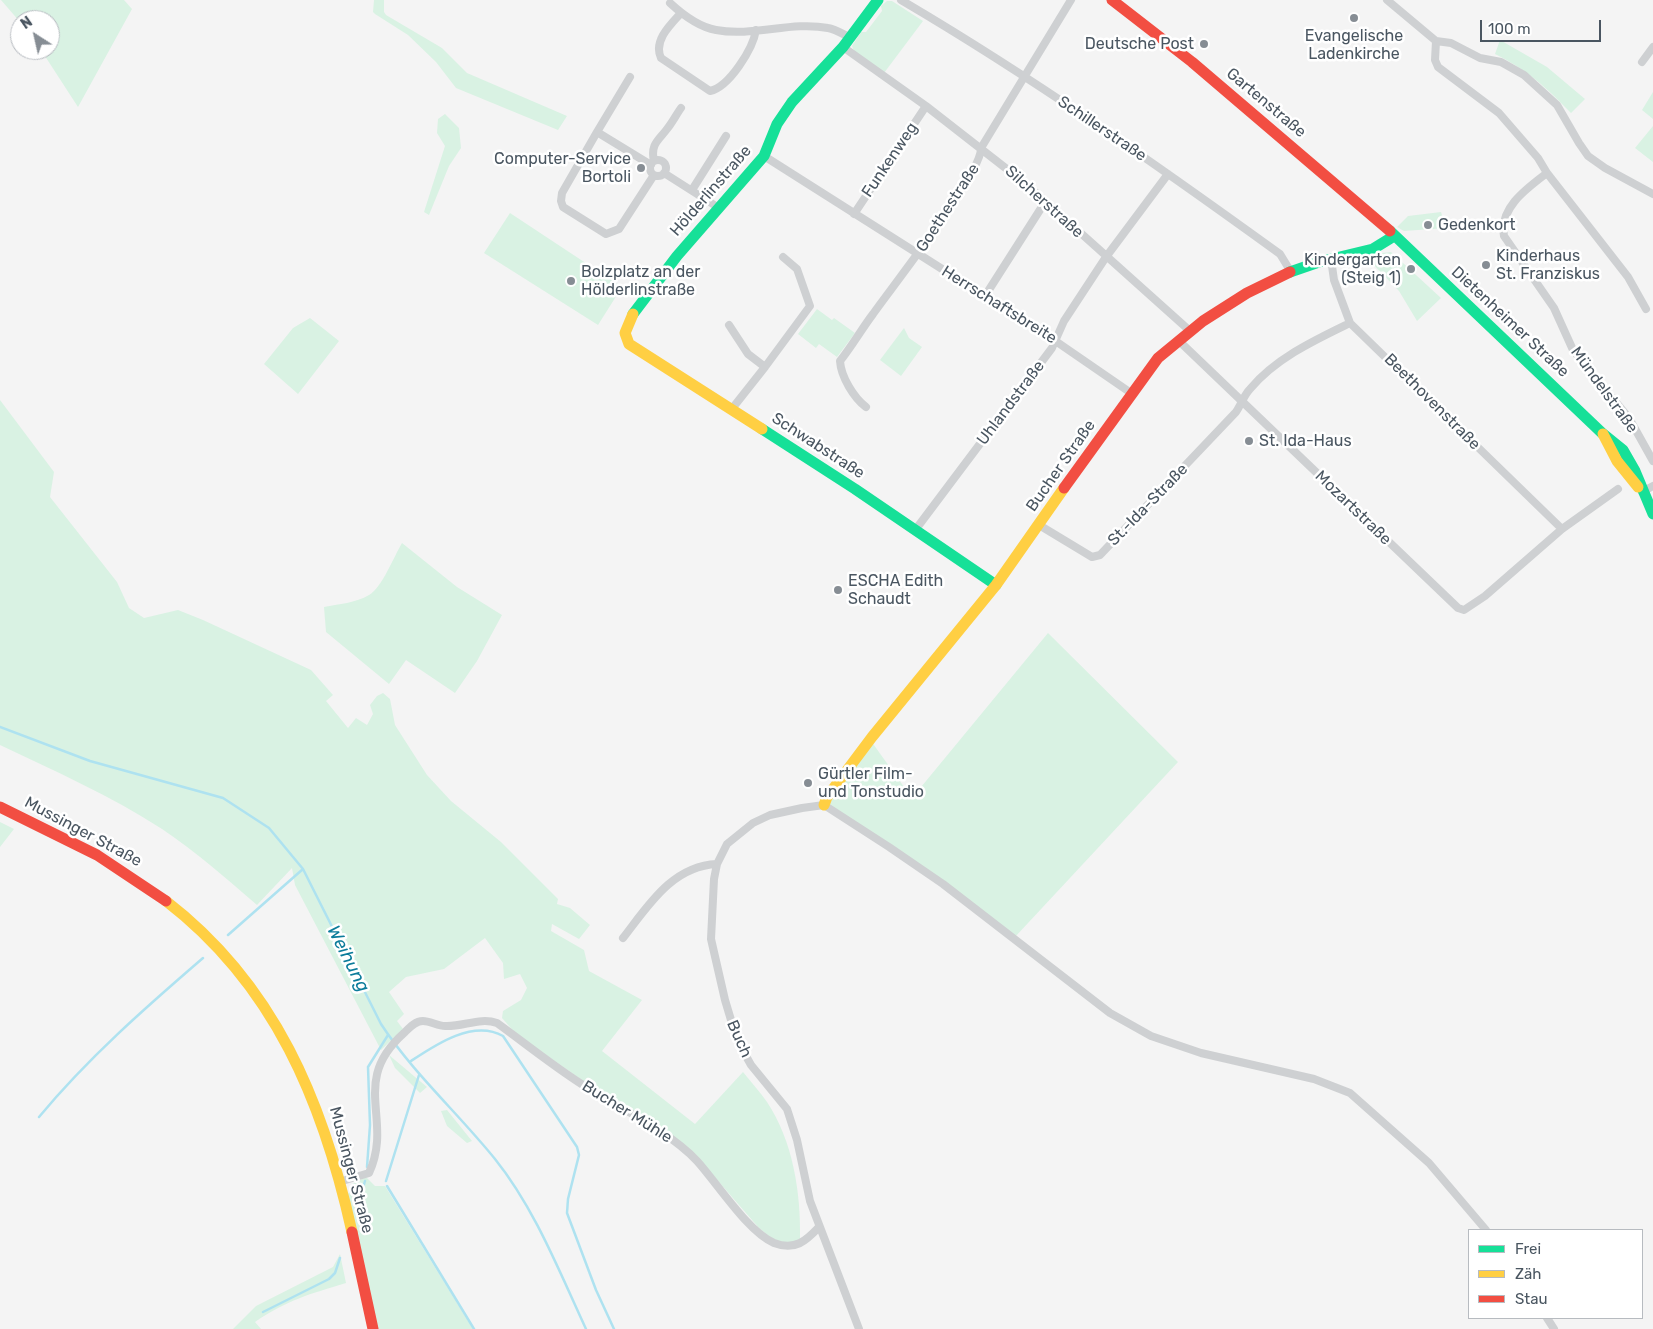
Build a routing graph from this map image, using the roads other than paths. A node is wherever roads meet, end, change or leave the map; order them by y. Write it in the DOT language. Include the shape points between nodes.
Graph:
graph roads {
  1 [pos="878,0"];
  2 [pos="901,0"];
  3 [pos="1071,0"];
  4 [pos="1112,0"];
  5 [pos="1387,0"];
  6 [pos="670,3"];
  7 [pos="681,13"];
  8 [pos="756,30"];
  9 [pos="849,37"];
  10 [pos="1436,40"];
  11 [pos="843,47"];
  12 [pos="1653,47"];
  13 [pos="1642,62"];
  14 [pos="630,77"];
  15 [pos="1024,77"];
  16 [pos="926,106"];
  17 [pos="680,108"];
  18 [pos="597,132"];
  19 [pos="726,136"];
  20 [pos="981,148"];
  21 [pos="764,156"];
  22 [pos="653,163"];
  23 [pos="664,173"];
  24 [pos="1547,173"];
  25 [pos="1168,174"];
  26 [pos="654,175"];
  27 [pos="692,190"];
  28 [pos="1653,194"];
  29 [pos="1045,202"];
  30 [pos="719,208"];
  31 [pos="854,214"];
  32 [pos="1394,236"];
  33 [pos="918,254"];
  34 [pos="783,257"];
  35 [pos="1106,257"];
  36 [pos="1331,258"];
  37 [pos="1290,272"];
  38 [pos="985,296"];
  39 [pos="1646,309"];
  40 [pos="1350,323"];
  41 [pos="729,325"];
  42 [pos="1190,331"];
  43 [pos="625,333"];
  44 [pos="1054,340"];
  45 [pos="1178,340"];
  46 [pos="765,367"];
  47 [pos="1131,393"];
  48 [pos="1243,402"];
  49 [pos="866,407"];
  50 [pos="732,410"];
  51 [pos="1653,461"];
  52 [pos="1653,486"];
  53 [pos="1618,489"];
  54 [pos="1642,492"];
  55 [pos="1653,514"];
  56 [pos="1039,525"];
  57 [pos="916,529"];
  58 [pos="1562,529"];
  59 [pos="996,585"];
  60 [pos="824,805"];
  61 [pos="0,807"];
  62 [pos="717,864"];
  63 [pos="623,938"];
  64 [pos="339,1182"];
  65 [pos="819,1226"];
  66 [pos="1485,1229"];
  67 [pos="373,1329"];
  68 [pos="859,1329"];
  1 -- 9 [label="street, Hölderlinstraße"];
  2 -- 15 [label="street, Schillerstraße"];
  3 -- 15 [label="street, Goethestraße"];
  4 -- 32 [label="street, Gartenstraße" via="1192,62"];
  5 -- 10 [label="street"];
  6 -- 7 [label="street"];
  7 -- 8 [label="street" via="702,26 717,30"];
  7 -- 8 [label="street" via="660,42 658,52 661,58 710,91 723,86 747,54"];
  8 -- 9 [label="street" via="790,26 828,28"];
  9 -- 11 [label="street, Hölderlinstraße"];
  10 -- 24 [label="street" via="1438,67 1499,113"];
  10 -- 28 [label="street" via="1451,43 1480,58 1502,62 1524,75 1557,105 1588,156"];
  11 -- 16 [label="street, Silcherstraße"];
  11 -- 21 [label="street, Hölderlinstraße" via="792,102 777,124"];
  12 -- 13 [label="street"];
  14 -- 18 [label="street"];
  15 -- 20 [label="street, Goethestraße"];
  15 -- 25 [label="street, Schillerstraße"];
  16 -- 20 [label="street, Silcherstraße"];
  16 -- 31 [label="street, Funkenweg"];
  17 -- 22 [label="street" via="666,131 658,136 652,153"];
  18 -- 22 [label="street"];
  18 -- 26 [label="street" via="562,193 563,207 606,234 614,232"];
  19 -- 27 [label="street"];
  20 -- 29 [label="street, Silcherstraße"];
  20 -- 33 [label="street, Goethestraße" via="981,155"];
  21 -- 30 [label="street, Hölderlinstraße"];
  21 -- 31 [label="street, Herrschaftsbreite"];
  22 -- 23 [label="street" via="664,163"];
  22 -- 26 [label="street" via="650,172"];
  23 -- 26 [label="street"];
  23 -- 27 [label="street"];
  24 -- 39 [label="street" via="1628,277"];
  24 -- 51 [label="street, Mündelstraße" via="1508,209 1502,225 1504,236 1554,308 1573,350 1629,418"];
  25 -- 35 [label="street, Uhlandstraße"];
  25 -- 37 [label="street, Schillerstraße" via="1280,254"];
  27 -- 30 [label="street"];
  29 -- 35 [label="street, Silcherstraße"];
  29 -- 38 [label="street"];
  30 -- 43 [label="street, Hölderlinstraße" via="631,316"];
  31 -- 33 [label="street, Herrschaftsbreite"];
  32 -- 36 [label="street, Bucher Straße" via="1374,249"];
  32 -- 54 [label="street, Dietenheimer Straße" via="1623,450"];
  33 -- 38 [label="street, Herrschaftsbreite"];
  33 -- 49 [label="street, Goethestraße" via="840,361 857,400"];
  34 -- 46 [label="street" via="797,269 810,306"];
  35 -- 42 [label="street, Silcherstraße"];
  35 -- 44 [label="street, Uhlandstraße"];
  36 -- 37 [label="street, Bucher Straße"];
  36 -- 40 [label="street, Beethovenstraße" via="1334,280"];
  37 -- 42 [label="street, Bucher Straße" via="1247,293"];
  38 -- 44 [label="street, Herrschaftsbreite"];
  40 -- 48 [label="street, St.-Ida-Straße" via="1286,358 1249,389"];
  40 -- 58 [label="street, Beethovenstraße"];
  41 -- 46 [label="street" via="748,354"];
  42 -- 45 [label="street, Bucher Straße"];
  43 -- 50 [label="street, Schwabstraße" via="629,344"];
  44 -- 47 [label="street, Herrschaftsbreite"];
  44 -- 57 [label="street, Uhlandstraße" via="1052,348"];
  45 -- 47 [label="street, Bucher Straße" via="1150,367"];
  45 -- 48 [label="street, Mozartstraße"];
  46 -- 50 [label="street"];
  47 -- 56 [label="street, Bucher Straße"];
  48 -- 56 [label="street, St.-Ida-Straße" via="1100,555 1092,557"];
  48 -- 58 [label="street, Mozartstraße" via="1458,608 1464,610 1484,596"];
  50 -- 57 [label="street, Schwabstraße"];
  52 -- 54 [label="street"];
  53 -- 58 [label="street"];
  54 -- 55 [label="street, Dietenheimer Straße"];
  56 -- 59 [label="street, Bucher Straße"];
  57 -- 59 [label="street, Schwabstraße"];
  59 -- 60 [label="street, Bucher Straße" via="872,737"];
  60 -- 62 [label="street, Buch" via="784,811 753,823 727,844"];
  60 -- 66 [label="street" via="943,884 1110,1013 1135,1027 1176,1046 1314,1079 1350,1093 1429,1163"];
  61 -- 64 [label="street, Mussinger Straße" via="65,837 135,878 213,942 258,996 294,1056 319,1112"];
  62 -- 63 [label="street" via="686,872 666,885"];
  62 -- 65 [label="street, Buch" via="711,939 731,1023 741,1049 787,1109"];
  64 -- 65 [label="street, Bucher Mühle" via="369,1173 376,1159 375,1076 387,1049 412,1025 422,1021 445,1026 488,1020 497,1023 558,1069 672,1140 695,1159 763,1237 785,1247 794,1247"];
  64 -- 67 [label="street, Mussinger Straße"];
  65 -- 68 [label="street"];
}
